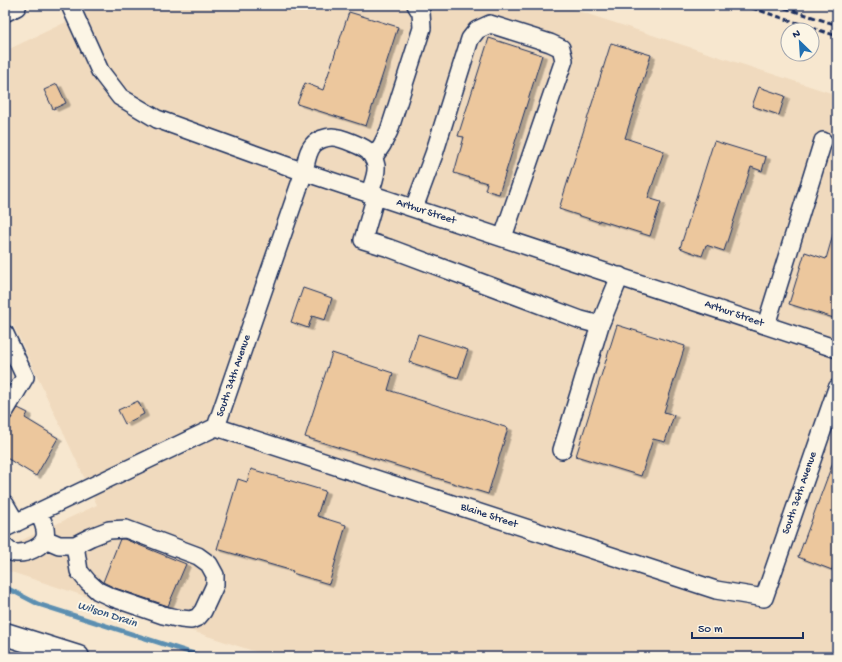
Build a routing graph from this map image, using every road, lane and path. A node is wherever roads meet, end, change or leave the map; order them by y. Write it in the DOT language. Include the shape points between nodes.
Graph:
graph roads {
  1 [pos="15,5"];
  2 [pos="70,5"];
  3 [pos="416,5"];
  4 [pos="5,10"];
  5 [pos="823,141"];
  6 [pos="374,158"];
  7 [pos="304,172"];
  8 [pos="373,194"];
  9 [pos="414,208"];
  10 [pos="503,237"];
  11 [pos="620,276"];
  12 [pos="600,325"];
  13 [pos="766,325"];
  14 [pos="5,334"];
  15 [pos="837,349"];
  16 [pos="837,388"];
  17 [pos="5,411"];
  18 [pos="216,427"];
  19 [pos="562,450"];
  20 [pos="5,504"];
  21 [pos="38,512"];
  22 [pos="10,526"];
  23 [pos="45,539"];
  24 [pos="75,545"];
  25 [pos="5,547"];
  26 [pos="764,598"];
  27 [pos="5,634"];
  28 [pos="35,650"];
  29 [pos="78,657"];
  1 -- 4 [label="main road"];
  2 -- 7 [label="street, Arthur Street" via="100,71 120,97 157,119"];
  3 -- 6 [label="street" via="421,13 422,28 389,131"];
  5 -- 13 [label="street"];
  6 -- 7 [label="street, South 34th Avenue" via="362,147 339,138 324,138 312,146"];
  6 -- 8 [label="street" via="376,172"];
  7 -- 8 [label="street, Arthur Street"];
  7 -- 18 [label="street, South 34th Avenue"];
  8 -- 9 [label="street, Arthur Street"];
  8 -- 12 [label="street" via="363,240"];
  9 -- 10 [label="street, Arthur Street"];
  9 -- 10 [label="street" via="470,39 477,30 490,24 550,43 561,48 564,60"];
  10 -- 11 [label="street, Arthur Street"];
  11 -- 12 [label="street"];
  11 -- 13 [label="street, Arthur Street"];
  12 -- 19 [label="street"];
  13 -- 15 [label="street, Arthur Street"];
  14 -- 17 [label="street" via="26,377"];
  16 -- 26 [label="street, South 36th Avenue"];
  18 -- 21 [label="street, South 34th Avenue"];
  18 -- 26 [label="street, Blaine Street" via="716,590"];
  20 -- 22 [label="street"];
  21 -- 22 [label="street, South 34th Avenue"];
  21 -- 23 [label="street" via="44,525"];
  23 -- 24 [label="street" via="59,545"];
  23 -- 25 [label="street" via="39,546 26,552 16,553"];
  24 -- 24 [label="street" via="109,530 126,529 198,556 208,564 215,575 215,585 198,617 191,620 163,616 98,591 79,571"];
  27 -- 28 [label="main road"];
  28 -- 29 [label="main road"];
}
